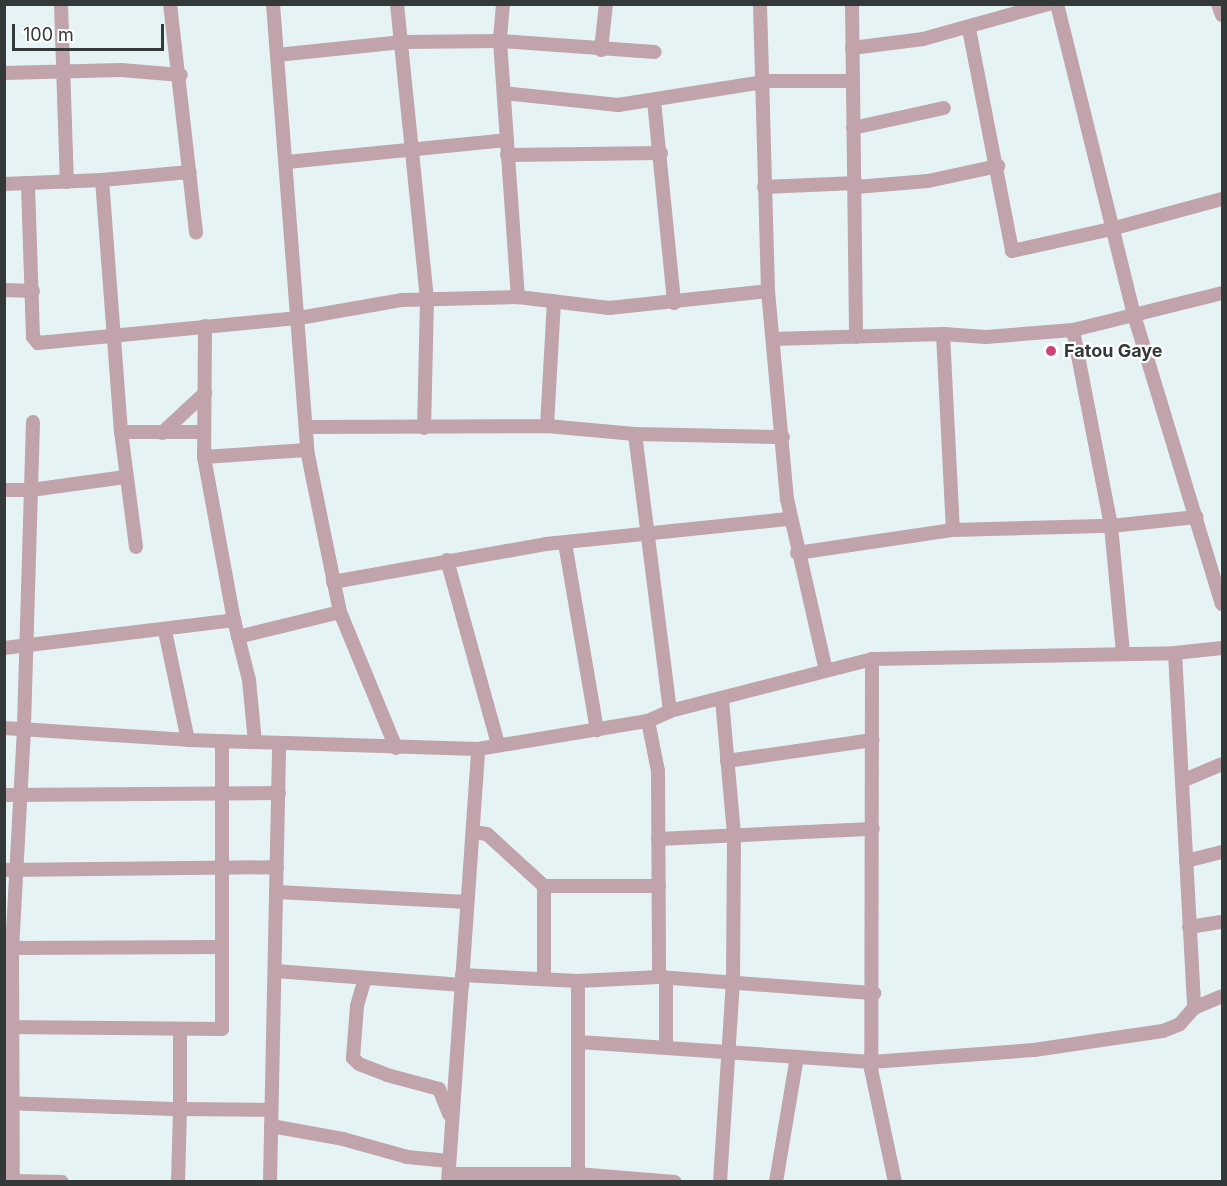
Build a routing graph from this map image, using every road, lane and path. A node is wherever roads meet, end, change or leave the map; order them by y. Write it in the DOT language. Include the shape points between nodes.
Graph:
graph roads {
  1 [pos="60,4"];
  2 [pos="170,4"];
  3 [pos="273,4"];
  4 [pos="398,4"];
  5 [pos="503,4"];
  6 [pos="606,4"];
  7 [pos="760,4"];
  8 [pos="852,4"];
  9 [pos="1048,4"];
  10 [pos="1057,4"];
  11 [pos="1218,4"];
  12 [pos="1222,15"];
  13 [pos="969,29"];
  14 [pos="500,41"];
  15 [pos="402,42"];
  16 [pos="852,48"];
  17 [pos="601,51"];
  18 [pos="655,52"];
  19 [pos="277,55"];
  20 [pos="65,69"];
  21 [pos="4,73"];
  22 [pos="181,75"];
  23 [pos="851,81"];
  24 [pos="760,83"];
  25 [pos="504,93"];
  26 [pos="654,101"];
  27 [pos="944,108"];
  28 [pos="853,128"];
  29 [pos="506,140"];
  30 [pos="414,148"];
  31 [pos="661,153"];
  32 [pos="507,154"];
  33 [pos="287,162"];
  34 [pos="998,166"];
  35 [pos="190,172"];
  36 [pos="102,180"];
  37 [pos="67,182"];
  38 [pos="4,184"];
  39 [pos="856,185"];
  40 [pos="28,186"];
  41 [pos="764,187"];
  42 [pos="1222,199"];
  43 [pos="1111,230"];
  44 [pos="195,233"];
  45 [pos="4,290"];
  46 [pos="33,291"];
  47 [pos="768,291"];
  48 [pos="1222,293"];
  49 [pos="518,297"];
  50 [pos="427,299"];
  51 [pos="554,301"];
  52 [pos="674,303"];
  53 [pos="1134,315"];
  54 [pos="298,318"];
  55 [pos="205,326"];
  56 [pos="1073,330"];
  57 [pos="116,333"];
  58 [pos="943,334"];
  59 [pos="856,337"];
  60 [pos="773,339"];
  61 [pos="205,393"];
  62 [pos="33,423"];
  63 [pos="547,426"];
  64 [pos="306,427"];
  65 [pos="424,428"];
  66 [pos="121,432"];
  67 [pos="203,432"];
  68 [pos="162,433"];
  69 [pos="635,434"];
  70 [pos="783,437"];
  71 [pos="307,450"];
  72 [pos="204,457"];
  73 [pos="125,477"];
  74 [pos="4,490"];
  75 [pos="32,490"];
  76 [pos="1197,517"];
  77 [pos="790,519"];
  78 [pos="1111,526"];
  79 [pos="953,530"];
  80 [pos="645,536"];
  81 [pos="566,543"];
  82 [pos="136,547"];
  83 [pos="797,553"];
  84 [pos="1216,553"];
  85 [pos="447,560"];
  86 [pos="333,582"];
  87 [pos="1222,604"];
  88 [pos="340,612"];
  89 [pos="234,620"];
  90 [pos="165,631"];
  91 [pos="238,637"];
  92 [pos="4,648"];
  93 [pos="24,648"];
  94 [pos="1222,648"];
  95 [pos="1123,652"];
  96 [pos="1174,653"];
  97 [pos="872,659"];
  98 [pos="826,670"];
  99 [pos="722,699"];
  100 [pos="670,711"];
  101 [pos="648,721"];
  102 [pos="4,728"];
  103 [pos="24,729"];
  104 [pos="597,729"];
  105 [pos="188,740"];
  106 [pos="872,740"];
  107 [pos="222,742"];
  108 [pos="255,742"];
  109 [pos="279,743"];
  110 [pos="498,744"];
  111 [pos="396,748"];
  112 [pos="478,749"];
  113 [pos="727,761"];
  114 [pos="1222,764"];
  115 [pos="1182,781"];
  116 [pos="223,793"];
  117 [pos="279,793"];
  118 [pos="4,795"];
  119 [pos="20,795"];
  120 [pos="873,829"];
  121 [pos="473,832"];
  122 [pos="734,834"];
  123 [pos="658,839"];
  124 [pos="1222,852"];
  125 [pos="1186,861"];
  126 [pos="277,867"];
  127 [pos="10,870"];
  128 [pos="223,870"];
  129 [pos="544,886"];
  130 [pos="658,886"];
  131 [pos="277,892"];
  132 [pos="467,902"];
  133 [pos="1222,922"];
  134 [pos="1189,927"];
  135 [pos="222,947"];
  136 [pos="8,948"];
  137 [pos="274,971"];
  138 [pos="662,977"];
  139 [pos="365,978"];
  140 [pos="544,979"];
  141 [pos="462,980"];
  142 [pos="578,981"];
  143 [pos="733,982"];
  144 [pos="874,993"];
  145 [pos="1222,996"];
  146 [pos="1194,1008"];
  147 [pos="8,1028"];
  148 [pos="180,1030"];
  149 [pos="579,1042"];
  150 [pos="666,1046"];
  151 [pos="727,1052"];
  152 [pos="797,1057"];
  153 [pos="871,1062"];
  154 [pos="8,1103"];
  155 [pos="180,1109"];
  156 [pos="271,1110"];
  157 [pos="452,1120"];
  158 [pos="271,1126"];
  159 [pos="449,1172"];
  160 [pos="578,1178"];
  161 [pos="13,1181"];
  162 [pos="62,1182"];
  163 [pos="178,1182"];
  164 [pos="270,1182"];
  165 [pos="675,1182"];
  166 [pos="720,1182"];
  167 [pos="776,1182"];
  168 [pos="895,1182"];
  1 -- 20 [label="street"];
  2 -- 22 [label="street"];
  3 -- 19 [label="street"];
  4 -- 15 [label="street"];
  5 -- 14 [label="street"];
  6 -- 17 [label="street"];
  7 -- 24 [label="street"];
  8 -- 16 [label="street"];
  9 -- 13 [label="street"];
  10 -- 43 [label="street"];
  11 -- 12 [label="street"];
  13 -- 16 [label="street"];
  13 -- 34 [label="street"];
  14 -- 15 [label="street"];
  14 -- 17 [label="street"];
  14 -- 25 [label="street"];
  15 -- 19 [label="street"];
  15 -- 30 [label="street"];
  16 -- 23 [label="street"];
  17 -- 18 [label="street"];
  19 -- 33 [label="street"];
  20 -- 21 [label="street"];
  20 -- 22 [label="street"];
  20 -- 37 [label="street"];
  22 -- 35 [label="street"];
  23 -- 24 [label="street"];
  23 -- 28 [label="street"];
  24 -- 26 [label="street"];
  24 -- 41 [label="street"];
  25 -- 26 [label="street" via="618,105"];
  25 -- 29 [label="street"];
  26 -- 31 [label="street"];
  27 -- 28 [label="street"];
  28 -- 39 [label="street"];
  29 -- 30 [label="street"];
  29 -- 32 [label="street"];
  30 -- 33 [label="street"];
  30 -- 50 [label="street"];
  31 -- 32 [label="street"];
  31 -- 52 [label="street"];
  32 -- 49 [label="street"];
  33 -- 54 [label="street"];
  34 -- 39 [label="street" via="928,181"];
  34 -- 43 [label="street" via="1011,251"];
  35 -- 36 [label="street"];
  35 -- 44 [label="street"];
  36 -- 37 [label="street"];
  36 -- 57 [label="street"];
  37 -- 40 [label="street"];
  38 -- 40 [label="street"];
  39 -- 41 [label="street"];
  39 -- 59 [label="street"];
  40 -- 46 [label="street"];
  41 -- 47 [label="street"];
  42 -- 43 [label="street"];
  43 -- 53 [label="street"];
  45 -- 46 [label="street"];
  46 -- 57 [label="street" via="33,336 38,343"];
  47 -- 52 [label="street"];
  47 -- 60 [label="street"];
  48 -- 53 [label="street"];
  49 -- 50 [label="street"];
  49 -- 51 [label="street"];
  50 -- 54 [label="street"];
  50 -- 65 [label="street"];
  51 -- 52 [label="street" via="609,308"];
  51 -- 63 [label="street"];
  53 -- 56 [label="street"];
  53 -- 76 [label="street"];
  54 -- 55 [label="street"];
  54 -- 64 [label="street"];
  55 -- 57 [label="street"];
  55 -- 61 [label="street"];
  56 -- 58 [label="street" via="986,337"];
  56 -- 78 [label="street"];
  57 -- 66 [label="street"];
  58 -- 59 [label="street"];
  58 -- 79 [label="street"];
  59 -- 60 [label="street"];
  60 -- 70 [label="street"];
  61 -- 67 [label="street"];
  61 -- 68 [label="street"];
  62 -- 75 [label="street"];
  63 -- 65 [label="street"];
  63 -- 69 [label="street"];
  64 -- 65 [label="street"];
  64 -- 71 [label="street"];
  66 -- 68 [label="street"];
  66 -- 73 [label="street"];
  67 -- 68 [label="street"];
  67 -- 72 [label="street"];
  69 -- 70 [label="street"];
  69 -- 80 [label="street"];
  70 -- 77 [label="street"];
  71 -- 72 [label="street"];
  71 -- 86 [label="street"];
  72 -- 89 [label="street"];
  73 -- 75 [label="street"];
  73 -- 82 [label="street"];
  74 -- 75 [label="street"];
  75 -- 93 [label="street"];
  76 -- 78 [label="street"];
  76 -- 84 [label="street"];
  77 -- 80 [label="street"];
  77 -- 83 [label="street"];
  78 -- 79 [label="street"];
  78 -- 95 [label="street"];
  79 -- 83 [label="street"];
  80 -- 81 [label="street"];
  80 -- 100 [label="street"];
  81 -- 85 [label="street"];
  81 -- 104 [label="street"];
  83 -- 98 [label="street"];
  84 -- 87 [label="street"];
  85 -- 86 [label="street"];
  85 -- 110 [label="street"];
  86 -- 88 [label="street"];
  88 -- 91 [label="street"];
  88 -- 111 [label="street"];
  89 -- 90 [label="street"];
  89 -- 91 [label="street"];
  90 -- 93 [label="street"];
  90 -- 105 [label="street"];
  91 -- 108 [label="street" via="249,680"];
  92 -- 93 [label="street"];
  93 -- 103 [label="street"];
  94 -- 96 [label="street"];
  95 -- 96 [label="street"];
  95 -- 97 [label="street"];
  96 -- 115 [label="street"];
  97 -- 98 [label="street"];
  97 -- 106 [label="street"];
  98 -- 99 [label="street"];
  99 -- 100 [label="street"];
  99 -- 113 [label="street"];
  100 -- 101 [label="street"];
  101 -- 104 [label="street"];
  101 -- 123 [label="street" via="658,771"];
  102 -- 103 [label="street"];
  103 -- 105 [label="street"];
  103 -- 119 [label="street"];
  104 -- 110 [label="street"];
  105 -- 107 [label="street"];
  106 -- 113 [label="street"];
  106 -- 120 [label="street"];
  107 -- 108 [label="street"];
  107 -- 116 [label="street"];
  108 -- 109 [label="street"];
  109 -- 111 [label="street"];
  109 -- 117 [label="street"];
  110 -- 112 [label="street"];
  111 -- 112 [label="street"];
  112 -- 121 [label="street"];
  113 -- 122 [label="street"];
  114 -- 115 [label="street"];
  115 -- 125 [label="street"];
  116 -- 117 [label="street"];
  116 -- 119 [label="street"];
  116 -- 128 [label="street"];
  117 -- 126 [label="street"];
  118 -- 119 [label="street"];
  119 -- 127 [label="street"];
  120 -- 122 [label="street"];
  120 -- 144 [label="street"];
  121 -- 129 [label="street" via="487,834"];
  121 -- 132 [label="street"];
  122 -- 123 [label="street"];
  122 -- 143 [label="street"];
  123 -- 130 [label="street"];
  124 -- 125 [label="street"];
  125 -- 134 [label="street"];
  126 -- 128 [label="street"];
  126 -- 131 [label="street"];
  127 -- 128 [label="street"];
  127 -- 136 [label="street"];
  128 -- 135 [label="street"];
  129 -- 130 [label="street"];
  129 -- 140 [label="street"];
  130 -- 138 [label="street"];
  131 -- 132 [label="street"];
  131 -- 137 [label="street"];
  132 -- 141 [label="street"];
  133 -- 134 [label="street"];
  134 -- 146 [label="street"];
  135 -- 136 [label="street"];
  135 -- 148 [label="street" via="222,1029"];
  136 -- 147 [label="street"];
  137 -- 139 [label="street"];
  137 -- 156 [label="street"];
  138 -- 142 [label="street"];
  138 -- 143 [label="street"];
  138 -- 150 [label="street"];
  139 -- 141 [label="street"];
  139 -- 157 [label="street" via="357,1006 353,1058 387,1075 439,1089"];
  140 -- 141 [label="street"];
  140 -- 142 [label="street"];
  141 -- 157 [label="street"];
  142 -- 149 [label="street"];
  143 -- 144 [label="street"];
  143 -- 151 [label="street"];
  144 -- 153 [label="street"];
  145 -- 146 [label="street"];
  146 -- 153 [label="street" via="1180,1024 1164,1031 1034,1050"];
  147 -- 148 [label="street"];
  147 -- 154 [label="street"];
  148 -- 155 [label="street"];
  149 -- 150 [label="street"];
  149 -- 160 [label="street"];
  150 -- 151 [label="street"];
  151 -- 152 [label="street"];
  151 -- 166 [label="street"];
  152 -- 153 [label="street"];
  152 -- 167 [label="street"];
  153 -- 168 [label="street"];
  154 -- 155 [label="street"];
  154 -- 161 [label="street"];
  155 -- 156 [label="street"];
  155 -- 163 [label="street"];
  156 -- 158 [label="street"];
  157 -- 159 [label="street"];
  158 -- 159 [label="street" via="343,1139"];
  158 -- 164 [label="street"];
  159 -- 160 [label="street"];
  160 -- 165 [label="street"];
  161 -- 162 [label="street"];
}
